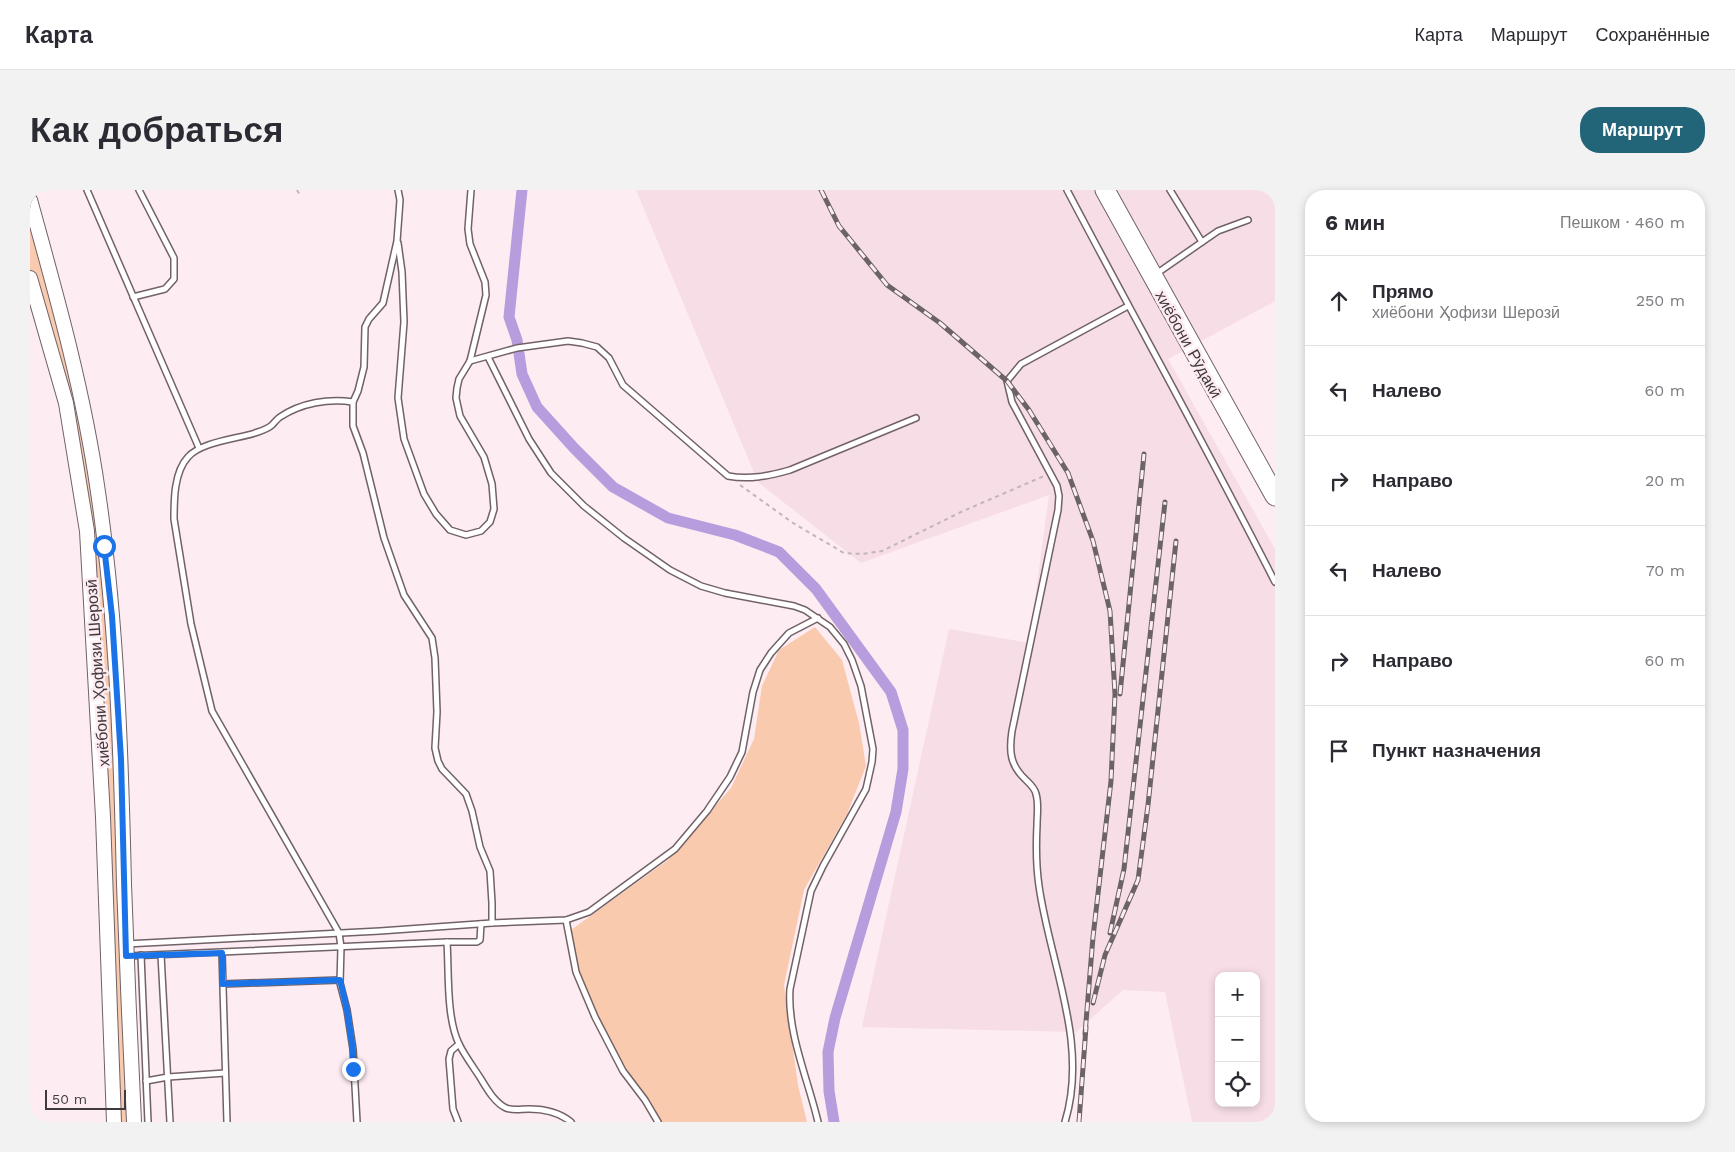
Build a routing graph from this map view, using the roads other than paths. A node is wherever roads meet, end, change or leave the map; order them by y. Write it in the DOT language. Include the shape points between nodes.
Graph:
graph roads {
  1 [pos="87,190"];
  2 [pos="140,190"];
  3 [pos="398,190"];
  4 [pos="471,190"];
  5 [pos="1067,190"];
  6 [pos="1105,190"];
  7 [pos="1170,190"];
  8 [pos="30,200"];
  9 [pos="1248,220"];
  10 [pos="397,241"];
  11 [pos="1202,242"];
  12 [pos="1152,277"];
  13 [pos="30,278"];
  14 [pos="133,297"];
  15 [pos="1128,306"];
  16 [pos="488,357"];
  17 [pos="470,361"];
  18 [pos="354,402"];
  19 [pos="916,418"];
  20 [pos="199,448"];
  21 [pos="1275,496"];
  22 [pos="1275,582"];
  23 [pos="818,618"];
  24 [pos="566,920"];
  25 [pos="481,924"];
  26 [pos="492,924"];
  27 [pos="339,933"];
  28 [pos="448,942"];
  29 [pos="341,948"];
  30 [pos="126,950"];
  31 [pos="222,953"];
  32 [pos="141,955"];
  33 [pos="161,955"];
  34 [pos="340,980"];
  35 [pos="222,984"];
  36 [pos="459,1044"];
  37 [pos="225,1074"];
  38 [pos="168,1077"];
  39 [pos="146,1081"];
  40 [pos="114,1122"];
  41 [pos="134,1122"];
  42 [pos="148,1122"];
  43 [pos="170,1122"];
  44 [pos="228,1122"];
  45 [pos="357,1122"];
  46 [pos="458,1122"];
  47 [pos="571,1122"];
  48 [pos="658,1122"];
  49 [pos="818,1122"];
  50 [pos="1065,1122"];
  1 -- 14 [label="lane"];
  2 -- 14 [label="lane" via="174,258 174,280 165,289"];
  3 -- 10 [label="lane"];
  4 -- 17 [label="lane" via="468,230 485,282 486,295"];
  5 -- 15 [label="lane"];
  6 -- 12 [label="highway, хиёбони Рӯдакӣ"];
  7 -- 11 [label="lane"];
  8 -- 30 [label="main road, хиёбони Ҳофизи Шерозӣ" via="86,415 99,494 112,616 121,759"];
  9 -- 11 [label="lane" via="1218,231"];
  10 -- 17 [label="lane" via="404,322 398,398 404,439 424,494 436,514 450,530 466,535 481,531 490,522 494,509 492,484 484,457 460,416 456,398 459,380"];
  10 -- 18 [label="lane" via="383,303 365,327 363,374"];
  11 -- 12 [label="lane"];
  12 -- 21 [label="highway, хиёбони Рӯдакӣ"];
  13 -- 40 [label="main road, хиёбони Ҳофизи Шерозӣ" via="66,403 87,531 103,817"];
  14 -- 20 [label="lane"];
  15 -- 22 [label="lane"];
  15 -- 50 [label="lane" via="1022,364 1007,381 1012,402 1051,474 1059,496 1010,752 1011,760 1033,786 1037,799 1039,886 1072,1043 1073,1079"];
  16 -- 17 [label="lane"];
  16 -- 19 [label="lane" via="526,346 568,341 597,347 609,358 623,385 728,476 774,475"];
  16 -- 23 [label="lane" via="529,439 551,473 584,506 624,538 670,570 701,586 794,606"];
  18 -- 20 [label="lane" via="335,399 306,406 288,412 256,433"];
  18 -- 26 [label="lane" via="353,426 384,538 404,595 434,644 436,754 442,769 466,794 490,871"];
  20 -- 27 [label="lane" via="187,457 179,474 174,519 192,632 212,711"];
  23 -- 24 [label="lane" via="789,632 760,670 742,752 730,778 707,811 675,849 589,912"];
  23 -- 49 [label="lane" via="844,644 852,660 861,686 873,749 866,789 811,891 790,989 794,1040"];
  24 -- 26 [label="lane"];
  24 -- 48 [label="lane" via="576,972 594,1018 623,1071 646,1100"];
  25 -- 26 [label="lane"];
  25 -- 27 [label="lane"];
  25 -- 28 [label="lane" via="477,942"];
  27 -- 29 [label="lane"];
  27 -- 30 [label="lane"];
  28 -- 29 [label="lane"];
  28 -- 36 [label="lane" via="450,1003"];
  29 -- 31 [label="lane"];
  29 -- 34 [label="lane"];
  30 -- 32 [label="lane"];
  30 -- 41 [label="main road, хиёбони Ҳофизи Шерозӣ"];
  31 -- 33 [label="lane"];
  31 -- 35 [label="lane"];
  32 -- 33 [label="lane"];
  32 -- 39 [label="lane"];
  33 -- 38 [label="lane"];
  34 -- 35 [label="lane"];
  34 -- 45 [label="lane" via="353,1050"];
  35 -- 37 [label="lane"];
  36 -- 46 [label="lane" via="451,1051 449,1059 453,1109"];
  36 -- 47 [label="lane" via="487,1089 506,1108 551,1111"];
  37 -- 38 [label="lane"];
  37 -- 44 [label="lane"];
  38 -- 39 [label="lane"];
  38 -- 43 [label="lane"];
  39 -- 42 [label="lane"];
}
